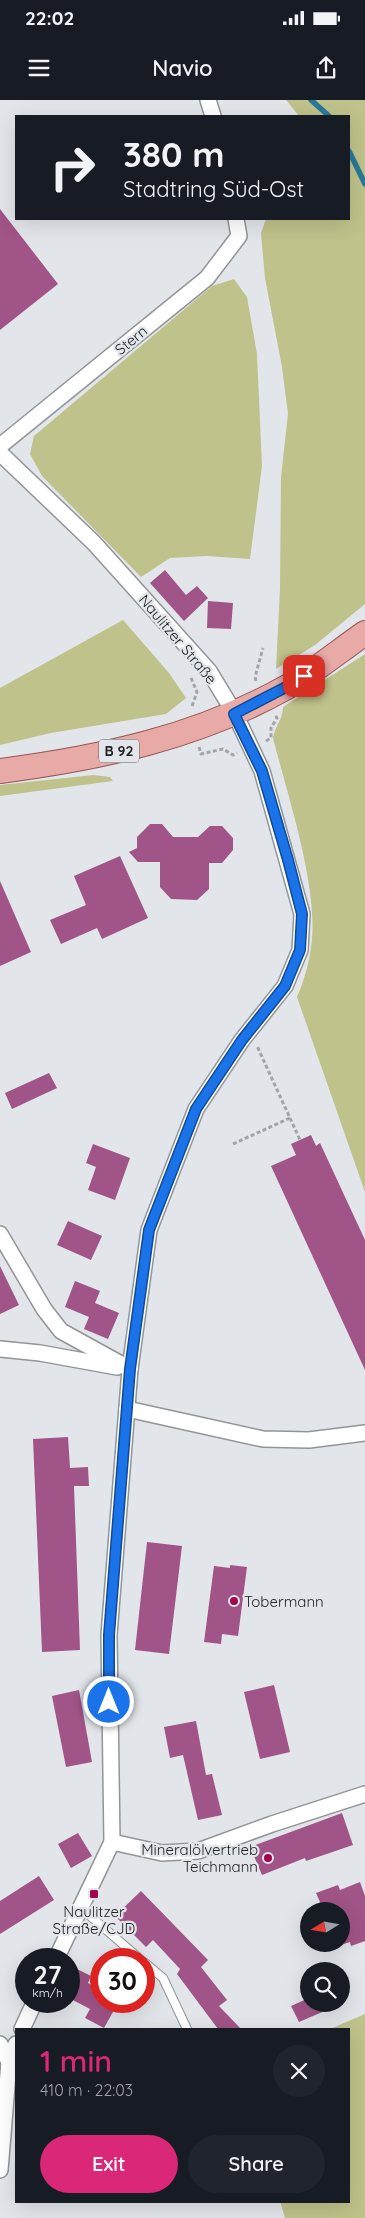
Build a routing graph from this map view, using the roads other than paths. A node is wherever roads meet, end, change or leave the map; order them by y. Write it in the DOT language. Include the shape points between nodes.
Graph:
graph roads {
  1 [pos="208,100"];
  2 [pos="213,115"];
  3 [pos="236,220"];
  4 [pos="0,446"];
  5 [pos="0,453"];
  6 [pos="365,633"];
  7 [pos="234,714"];
  8 [pos="0,771"];
  9 [pos="0,1234"];
  10 [pos="0,1349"];
  11 [pos="130,1369"];
  12 [pos="127,1409"];
  13 [pos="365,1434"];
  14 [pos="365,1794"];
  15 [pos="112,1842"];
  16 [pos="82,1909"];
  17 [pos="62,1948"];
  18 [pos="127,1948"];
  19 [pos="155,1971"];
  20 [pos="29,2013"];
  21 [pos="22,2028"];
  22 [pos="187,2028"];
  23 [pos="0,2044"];
  24 [pos="15,2046"];
  25 [pos="5,2065"];
  26 [pos="0,2170"];
  1 -- 2 [label="street"];
  3 -- 4 [label="street, Stern" via="239,236 207,278"];
  5 -- 7 [label="street, Naulitzer Straße" via="94,543 203,664"];
  6 -- 7 [label="main road, B 92" via="288,686"];
  7 -- 8 [label="main road, B 92" via="137,748 71,762"];
  7 -- 11 [label="street, Naulitzer Straße" via="262,771 302,914 300,950 285,986 249,1031 196,1109 149,1230"];
  9 -- 11 [label="street" via="44,1309 61,1331"];
  10 -- 11 [label="street"];
  11 -- 12 [label="street, Naulitzer Straße"];
  12 -- 13 [label="street" via="262,1439 309,1440"];
  12 -- 15 [label="street, Naulitzer Straße" via="109,1635"];
  14 -- 15 [label="street" via="198,1851 162,1853"];
  15 -- 16 [label="street, Naulitzer Straße"];
  16 -- 17 [label="street, Naulitzer Straße"];
  16 -- 18 [label="lane"];
  19 -- 22 [label="lane" via="163,1978"];
  20 -- 21 [label="street"];
  23 -- 25 [label="street"];
  24 -- 25 [label="street"];
  25 -- 26 [label="street"];
}
